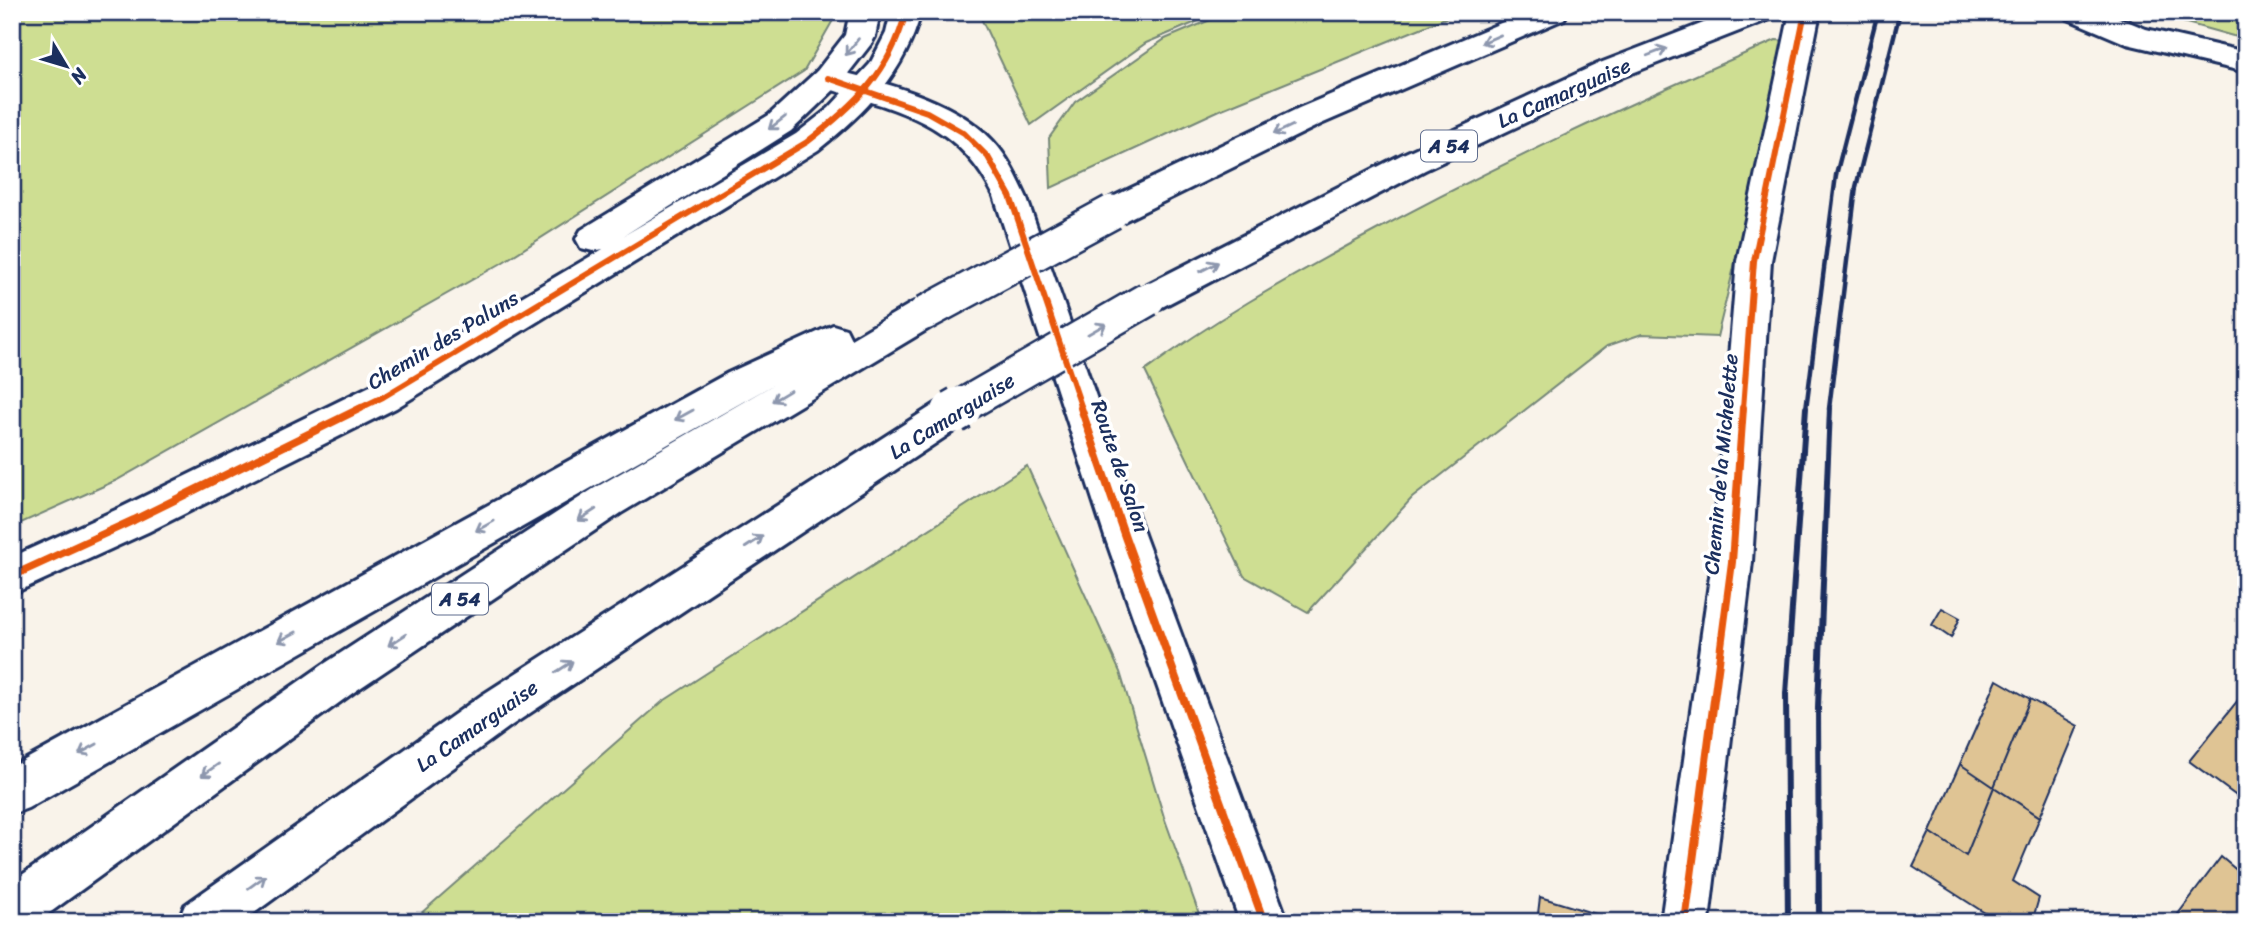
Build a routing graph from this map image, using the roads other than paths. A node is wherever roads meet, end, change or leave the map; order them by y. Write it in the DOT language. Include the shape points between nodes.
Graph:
graph roads {
  1 [pos="865,12"];
  2 [pos="906,12"];
  3 [pos="1554,12"];
  4 [pos="1759,12"];
  5 [pos="1805,12"];
  6 [pos="2078,12"];
  7 [pos="2246,62"];
  8 [pos="828,78"];
  9 [pos="866,91"];
  10 [pos="923,306"];
  11 [pos="225,473"];
  12 [pos="12,576"];
  13 [pos="12,792"];
  14 [pos="12,911"];
  15 [pos="202,922"];
  16 [pos="1264,922"];
  17 [pos="1685,922"];
  1 -- 8 [label="main road, one-way" via="860,37"];
  2 -- 9 [label="main road" via="892,56"];
  3 -- 10 [label="main road, A 54, one-way, bridge" via="1310,116"];
  15 -- 4 [label="main road, La Camarguaise / A 54, one-way, bridge" via="497,710 953,412 1149,299 1451,145 1611,70"];
  5 -- 17 [label="main road, Chemin de la Michelette" via="1754,261 1732,562"];
  6 -- 7 [label="main road" via="2138,37"];
  8 -- 9 [label="main road, Route de Salon"];
  8 -- 11 [label="main road, Chemin des Paluns, one-way" via="780,123"];
  9 -- 11 [label="main road, Chemin des Paluns" via="807,142 383,397"];
  9 -- 16 [label="main road, Route de Salon" via="944,120 978,145 996,167 1010,196 1125,537"];
  10 -- 13 [label="main road, one-way" via="741,383"];
  10 -- 14 [label="main road, A 54, one-way" via="607,501 339,678"];
  11 -- 12 [label="main road, Chemin des Paluns"];
}
